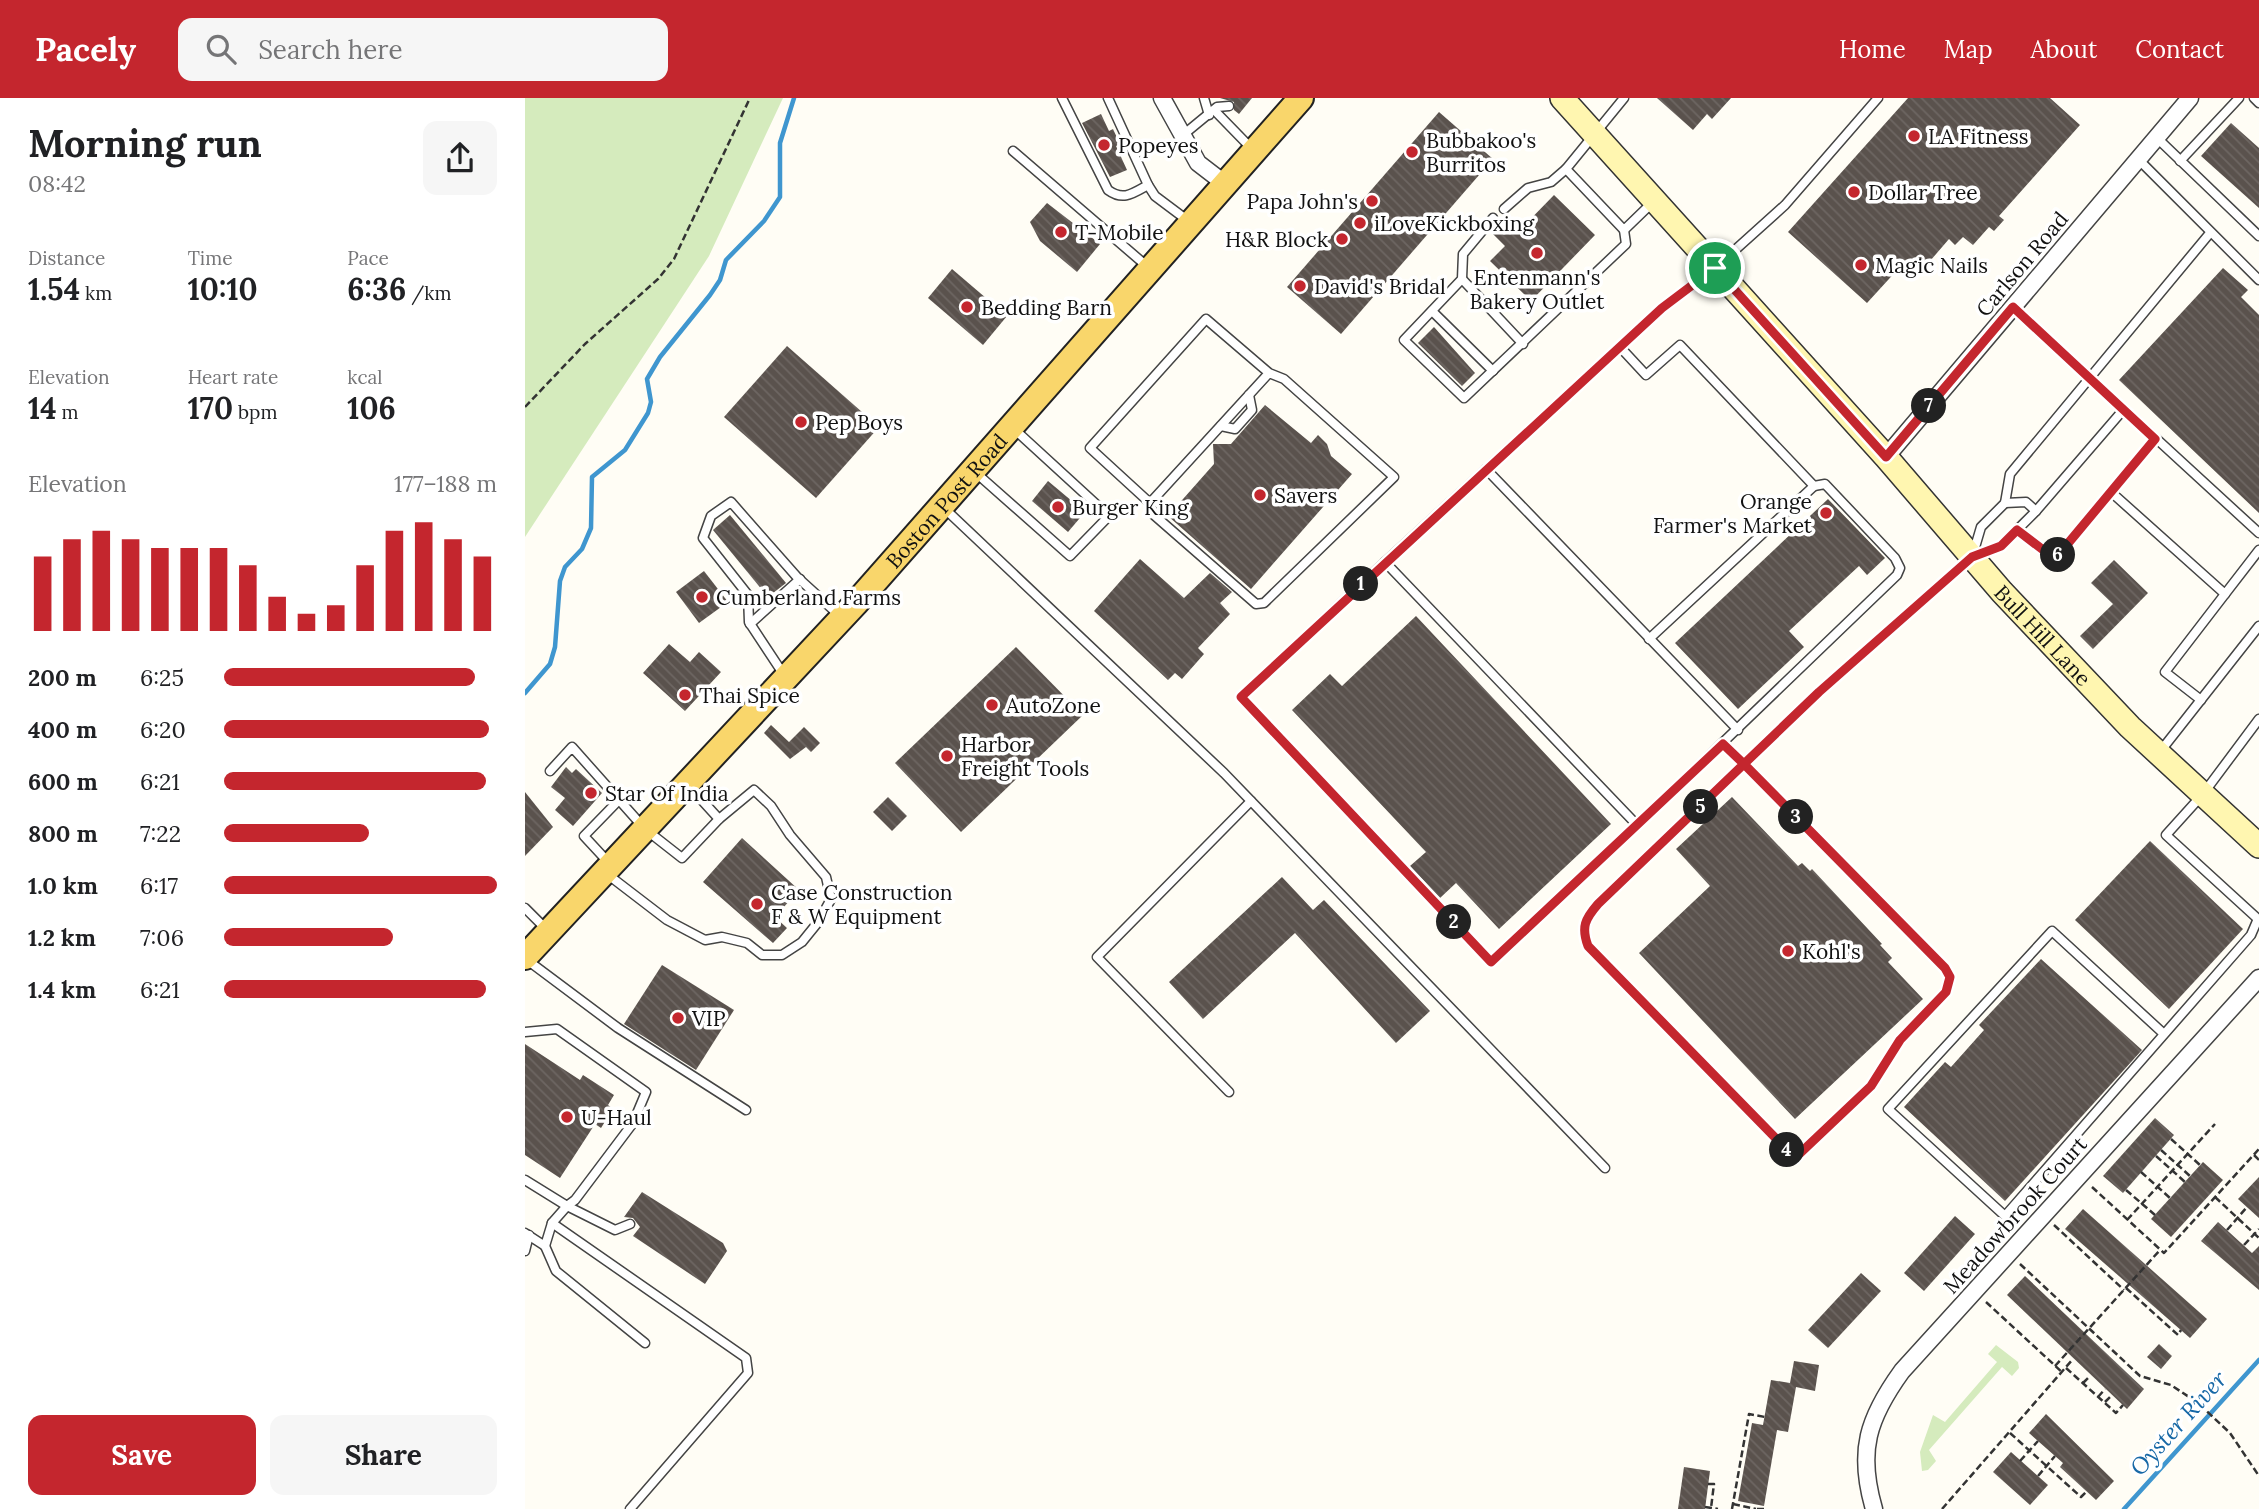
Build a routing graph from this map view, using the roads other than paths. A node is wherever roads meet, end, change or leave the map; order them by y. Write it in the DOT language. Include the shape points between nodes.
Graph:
graph roads {
  1 [pos="1062,98"];
  2 [pos="1108,98"];
  3 [pos="1162,98"];
  4 [pos="1204,98"];
  5 [pos="1301,98"];
  6 [pos="1562,98"];
  7 [pos="1624,98"];
  8 [pos="1878,98"];
  9 [pos="2239,98"];
  10 [pos="2254,98"];
  11 [pos="2188,99"];
  12 [pos="2259,103"];
  13 [pos="1229,106"];
  14 [pos="1214,108"];
  15 [pos="1593,132"];
  16 [pos="1183,136"];
  17 [pos="2156,137"];
  18 [pos="1253,150"];
  19 [pos="1013,151"];
  20 [pos="2138,159"];
  21 [pos="2181,161"];
  22 [pos="1566,169"];
  23 [pos="1224,183"];
  24 [pos="1148,185"];
  25 [pos="1654,200"];
  26 [pos="1504,209"];
  27 [pos="1493,218"];
  28 [pos="1190,222"];
  29 [pos="1624,230"];
  30 [pos="2210,233"];
  31 [pos="2259,236"];
  32 [pos="1149,268"];
  33 [pos="1715,268"];
  34 [pos="1462,279"];
  35 [pos="2259,280"];
  36 [pos="2013,307"];
  37 [pos="1432,311"];
  38 [pos="1523,344"];
  39 [pos="1620,347"];
  40 [pos="1493,371"];
  41 [pos="1269,373"];
  42 [pos="2090,376"];
  43 [pos="2123,409"];
  44 [pos="1011,426"];
  45 [pos="2155,439"];
  46 [pos="1886,457"];
  47 [pos="1486,469"];
  48 [pos="973,470"];
  49 [pos="1814,486"];
  50 [pos="2111,492"];
  51 [pos="1150,503"];
  52 [pos="2005,503"];
  53 [pos="942,506"];
  54 [pos="2036,511"];
  55 [pos="2017,530"];
  56 [pos="2259,533"];
  57 [pos="2259,550"];
  58 [pos="1972,557"];
  59 [pos="1385,562"];
  60 [pos="800,579"];
  61 [pos="2225,594"];
  62 [pos="842,618"];
  63 [pos="750,624"];
  64 [pos="2259,626"];
  65 [pos="1649,639"];
  66 [pos="786,678"];
  67 [pos="2201,700"];
  68 [pos="2259,719"];
  69 [pos="1738,730"];
  70 [pos="1723,744"];
  71 [pos="2159,754"];
  72 [pos="1745,765"];
  73 [pos="550,771"];
  74 [pos="687,783"];
  75 [pos="2203,794"];
  76 [pos="619,800"];
  77 [pos="1251,801"];
  78 [pos="719,819"];
  79 [pos="1637,825"];
  80 [pos="645,829"];
  81 [pos="2259,846"];
  82 [pos="608,868"];
  83 [pos="525,908"];
  84 [pos="2258,921"];
  85 [pos="532,948"];
  86 [pos="2259,978"];
  87 [pos="525,1032"];
  88 [pos="2164,1034"];
  89 [pos="1229,1092"];
  90 [pos="746,1110"];
  91 [pos="1605,1168"];
  92 [pos="525,1180"];
  93 [pos="566,1206"];
  94 [pos="552,1223"];
  95 [pos="631,1224"];
  96 [pos="527,1234"];
  97 [pos="545,1246"];
  98 [pos="525,1251"];
  99 [pos="645,1343"];
  100 [pos="630,1509"];
  101 [pos="1874,1509"];
  1 -- 24 [label="lane" via="1108,190 1127,197"];
  2 -- 24 [label="lane"];
  3 -- 16 [label="street"];
  4 -- 14 [label="lane"];
  5 -- 18 [label="main road, Boston Post Road"];
  6 -- 15 [label="main road, Bull Hill Lane"];
  7 -- 15 [label="lane"];
  8 -- 33 [label="lane" via="1785,205"];
  9 -- 21 [label="lane"];
  10 -- 12 [label="lane"];
  11 -- 17 [label="street, Carlson Road"];
  13 -- 14 [label="lane"];
  14 -- 16 [label="lane"];
  14 -- 18 [label="lane"];
  15 -- 22 [label="lane"];
  15 -- 25 [label="main road, Bull Hill Lane"];
  16 -- 23 [label="street" via="1198,163"];
  17 -- 20 [label="street, Carlson Road"];
  17 -- 21 [label="lane"];
  18 -- 23 [label="main road, Boston Post Road"];
  19 -- 32 [label="lane"];
  20 -- 30 [label="lane"];
  20 -- 36 [label="street, Carlson Road"];
  21 -- 31 [label="lane"];
  22 -- 26 [label="lane" via="1551,182 1528,188"];
  22 -- 29 [label="lane"];
  23 -- 28 [label="main road, Boston Post Road"];
  24 -- 28 [label="lane" via="1155,196"];
  25 -- 29 [label="lane"];
  25 -- 33 [label="main road, Bull Hill Lane"];
  27 -- 34 [label="lane" via="1463,254"];
  28 -- 32 [label="main road, Boston Post Road"];
  29 -- 38 [label="lane" via="1626,244"];
  30 -- 35 [label="lane"];
  30 -- 42 [label="lane"];
  32 -- 44 [label="main road, Boston Post Road"];
  33 -- 39 [label="lane"];
  33 -- 46 [label="main road, Bull Hill Lane"];
  34 -- 37 [label="lane"];
  34 -- 38 [label="lane"];
  36 -- 42 [label="lane"];
  36 -- 46 [label="street, Carlson Road"];
  37 -- 40 [label="lane"];
  37 -- 40 [label="lane" via="1404,340 1464,398"];
  38 -- 40 [label="lane"];
  39 -- 47 [label="lane"];
  39 -- 49 [label="lane" via="1646,375 1680,345"];
  41 -- 51 [label="lane"];
  41 -- 51 [label="lane" via="1206,319 1090,448"];
  41 -- 51 [label="lane" via="1284,379 1394,477 1265,603 1256,604 1154,515"];
  42 -- 43 [label="lane"];
  42 -- 52 [label="lane" via="2010,474"];
  43 -- 45 [label="lane"];
  43 -- 54 [label="lane"];
  44 -- 48 [label="main road, Boston Post Road"];
  44 -- 48 [label="lane" via="1109,516 1070,556"];
  45 -- 50 [label="lane"];
  45 -- 56 [label="lane"];
  46 -- 58 [label="main road, Bull Hill Lane"];
  47 -- 59 [label="lane"];
  47 -- 65 [label="lane"];
  48 -- 53 [label="main road, Boston Post Road"];
  49 -- 65 [label="lane"];
  49 -- 69 [label="lane" via="1825,484 1900,568"];
  50 -- 55 [label="lane" via="2055,559"];
  50 -- 61 [label="lane"];
  52 -- 54 [label="lane" via="2026,502"];
  52 -- 58 [label="lane" via="1981,527"];
  53 -- 62 [label="main road, Boston Post Road"];
  53 -- 77 [label="lane"];
  54 -- 55 [label="lane"];
  55 -- 58 [label="lane" via="2001,546"];
  57 -- 61 [label="lane"];
  58 -- 71 [label="main road, Bull Hill Lane"];
  58 -- 72 [label="lane" via="1819,692"];
  59 -- 79 [label="lane"];
  59 -- 79 [label="lane" via="1241,697 1491,962"];
  60 -- 62 [label="lane"];
  60 -- 63 [label="lane"];
  60 -- 63 [label="lane" via="731,502 711,516 703,538 748,595"];
  61 -- 67 [label="lane" via="2165,672"];
  62 -- 66 [label="main road, Boston Post Road"];
  63 -- 66 [label="lane"];
  64 -- 67 [label="lane"];
  65 -- 69 [label="lane"];
  66 -- 74 [label="main road, Boston Post Road"];
  67 -- 71 [label="lane"];
  68 -- 75 [label="lane"];
  69 -- 70 [label="lane"];
  70 -- 72 [label="lane"];
  70 -- 79 [label="lane"];
  71 -- 75 [label="main road, Bull Hill Lane"];
  72 -- 72 [label="lane" via="1598,904 1585,919 1583,932 1588,946 1795,1158 1871,1086 1900,1040 1946,992 1950,977"];
  73 -- 76 [label="lane" via="572,747"];
  74 -- 78 [label="lane"];
  74 -- 80 [label="main road, Boston Post Road"];
  75 -- 81 [label="main road, Bull Hill Lane"];
  75 -- 84 [label="lane" via="2166,835"];
  76 -- 80 [label="lane"];
  76 -- 82 [label="lane" via="584,836"];
  77 -- 89 [label="lane" via="1097,957"];
  77 -- 91 [label="lane"];
  78 -- 80 [label="lane" via="682,858"];
  78 -- 82 [label="lane" via="754,790 826,877 831,899 819,921 802,942 782,955 762,956 747,943 722,937 705,940 667,920"];
  80 -- 82 [label="main road, Boston Post Road"];
  82 -- 85 [label="main road, Boston Post Road"];
  83 -- 85 [label="lane"];
  84 -- 88 [label="lane" via="2251,935"];
  85 -- 90 [label="lane" via="618,1028"];
  86 -- 101 [label="street, Meadowbrook Court" via="1902,1371 1878,1405 1866,1447 1867,1485"];
  87 -- 93 [label="lane" via="557,1029 646,1092 633,1122"];
  88 -- 88 [label="lane" via="2005,1216 1888,1109 2052,931"];
  92 -- 93 [label="lane"];
  93 -- 94 [label="lane"];
  93 -- 95 [label="lane" via="615,1230"];
  94 -- 97 [label="lane"];
  94 -- 100 [label="lane" via="746,1358 748,1373"];
  96 -- 97 [label="lane"];
  96 -- 98 [label="lane"];
  97 -- 99 [label="lane" via="556,1270"];
}
